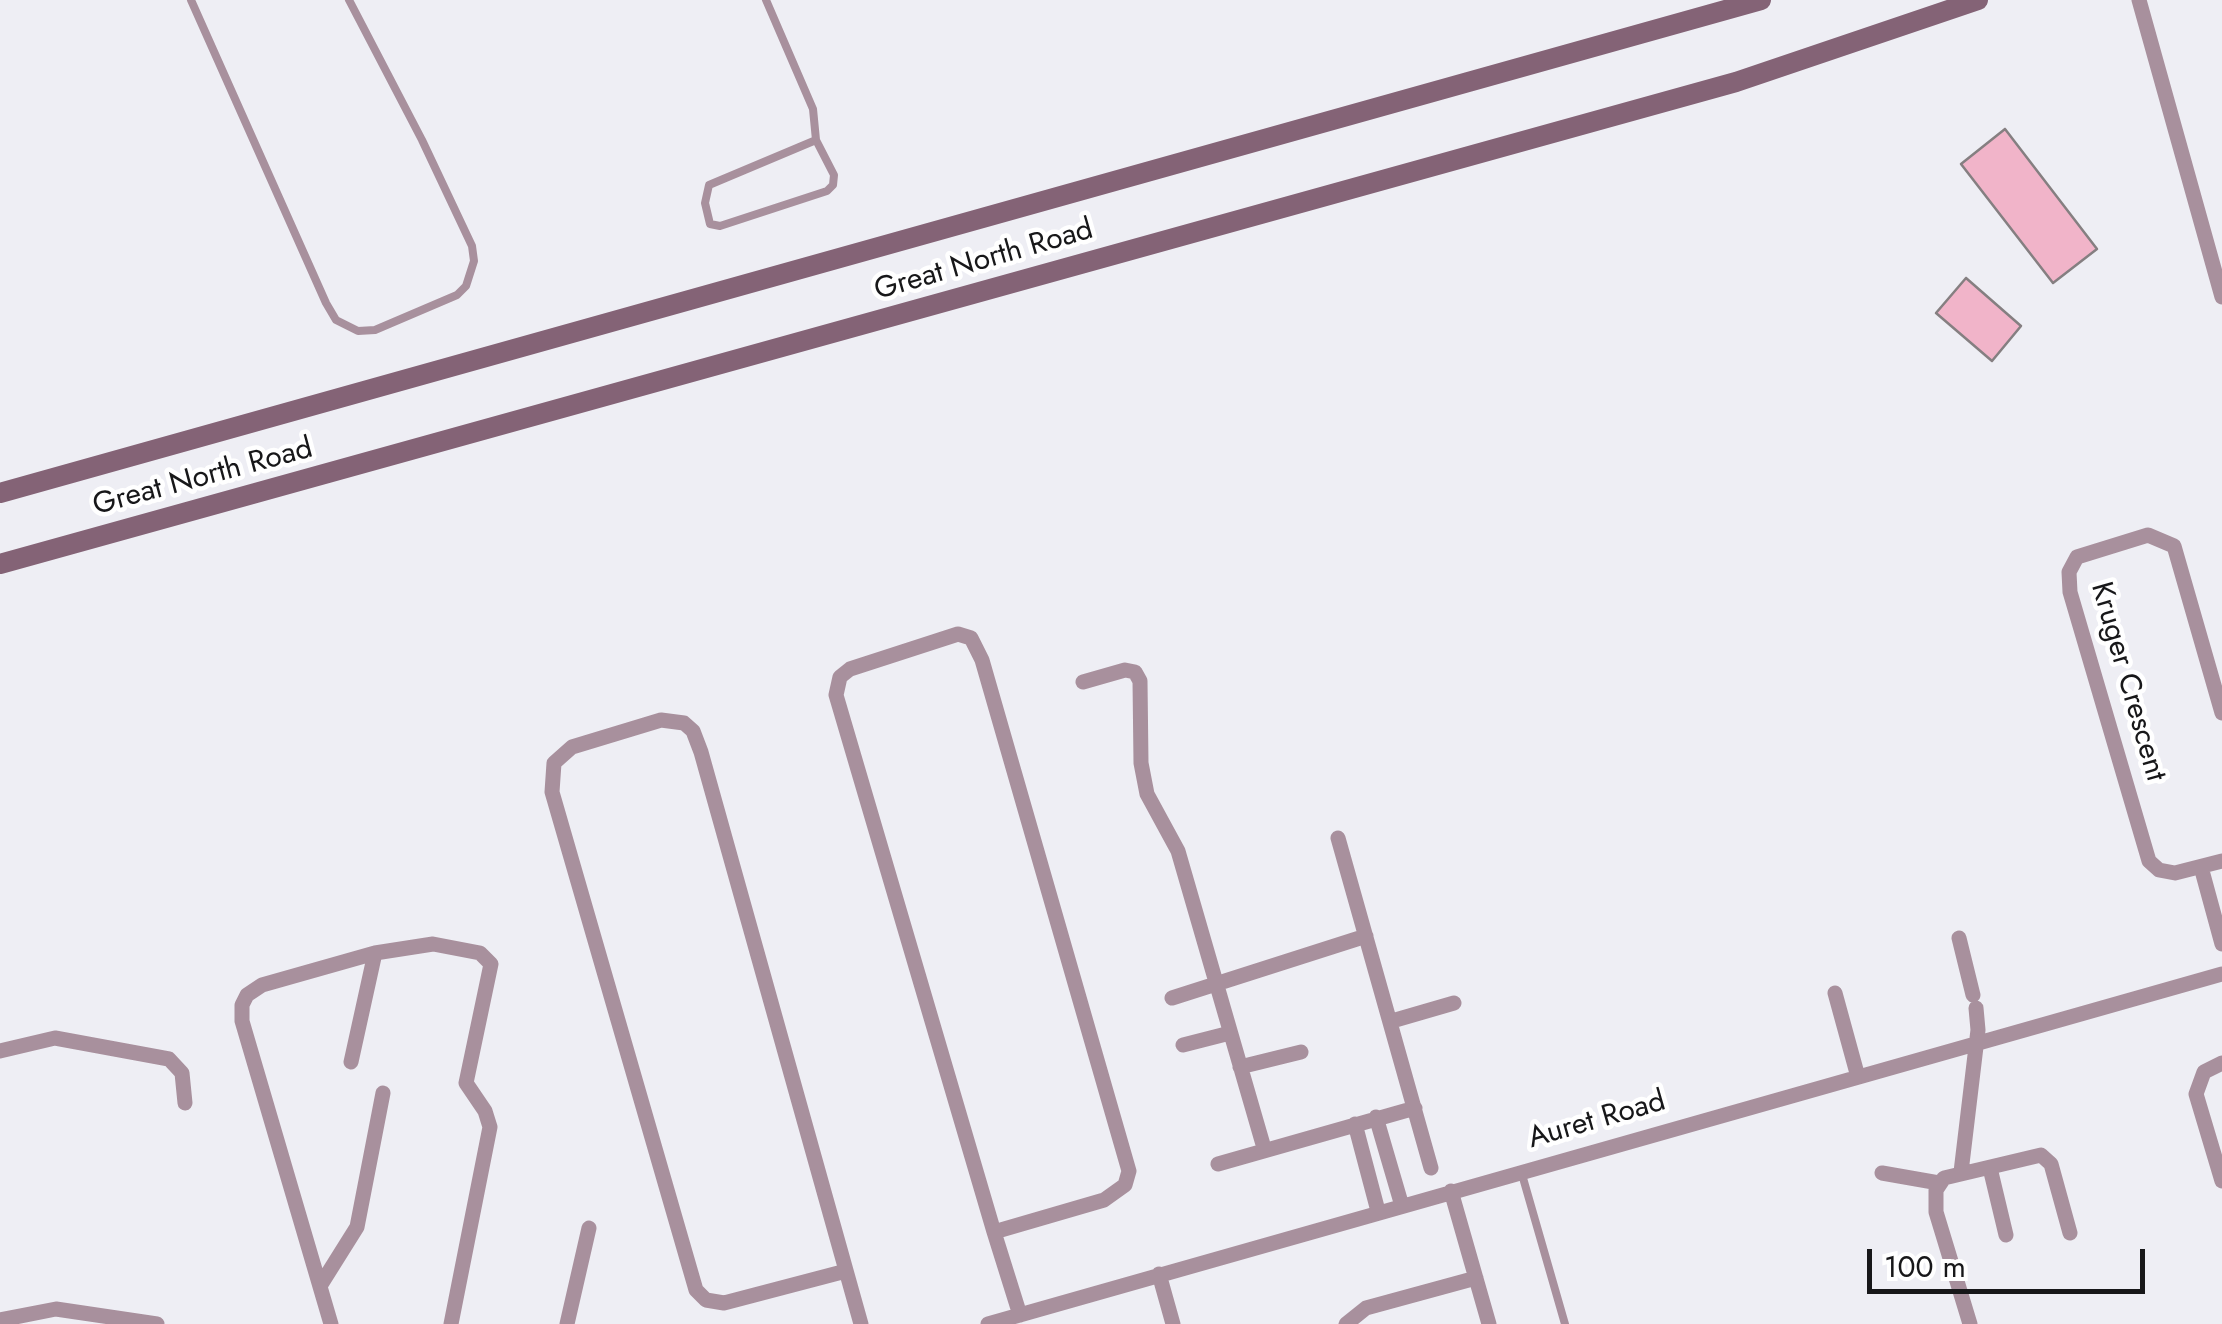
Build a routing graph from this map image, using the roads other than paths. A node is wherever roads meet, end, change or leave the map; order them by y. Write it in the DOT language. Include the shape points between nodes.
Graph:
graph roads {
  1 [pos="192,0"];
  2 [pos="349,0"];
  3 [pos="766,0"];
  4 [pos="1761,0"];
  5 [pos="1978,0"];
  6 [pos="2139,0"];
  7 [pos="816,140"];
  8 [pos="2217,260"];
  9 [pos="2222,297"];
  10 [pos="0,493"];
  11 [pos="0,564"];
  12 [pos="1082,682"];
  13 [pos="2222,713"];
  14 [pos="1338,838"];
  15 [pos="2221,865"];
  16 [pos="2201,866"];
  17 [pos="1366,936"];
  18 [pos="1959,938"];
  19 [pos="2222,944"];
  20 [pos="375,953"];
  21 [pos="2222,974"];
  22 [pos="1216,986"];
  23 [pos="1835,994"];
  24 [pos="1172,998"];
  25 [pos="1454,1004"];
  26 [pos="1392,1022"];
  27 [pos="1230,1033"];
  28 [pos="1976,1044"];
  29 [pos="1183,1045"];
  30 [pos="0,1051"];
  31 [pos="1301,1052"];
  32 [pos="351,1062"];
  33 [pos="2222,1063"];
  34 [pos="1240,1067"];
  35 [pos="1858,1077"];
  36 [pos="383,1093"];
  37 [pos="185,1103"];
  38 [pos="1415,1108"];
  39 [pos="1376,1117"];
  40 [pos="1355,1124"];
  41 [pos="1264,1148"];
  42 [pos="1218,1164"];
  43 [pos="1432,1168"];
  44 [pos="1990,1168"];
  45 [pos="1522,1171"];
  46 [pos="1961,1172"];
  47 [pos="1882,1174"];
  48 [pos="2222,1181"];
  49 [pos="1939,1183"];
  50 [pos="1451,1191"];
  51 [pos="1402,1206"];
  52 [pos="1378,1211"];
  53 [pos="589,1228"];
  54 [pos="994,1232"];
  55 [pos="2070,1233"];
  56 [pos="2006,1235"];
  57 [pos="846,1271"];
  58 [pos="1159,1274"];
  59 [pos="1476,1278"];
  60 [pos="320,1286"];
  61 [pos="1020,1314"];
  62 [pos="0,1320"];
  63 [pos="157,1324"];
  64 [pos="330,1324"];
  65 [pos="451,1324"];
  66 [pos="567,1324"];
  67 [pos="861,1324"];
  68 [pos="988,1324"];
  69 [pos="1172,1324"];
  70 [pos="1346,1324"];
  71 [pos="1490,1324"];
  72 [pos="1564,1324"];
  73 [pos="1970,1324"];
  1 -- 2 [label="lane" via="326,303 336,320 358,332 457,295 474,262 422,140"];
  3 -- 7 [label="lane" via="813,109"];
  4 -- 10 [label="main road, Great North Road"];
  5 -- 11 [label="main road, Great North Road" via="1717,88"];
  6 -- 8 [label="street"];
  7 -- 7 [label="lane" via="709,185 710,224 827,191 834,175"];
  8 -- 9 [label="street"];
  12 -- 22 [label="street" via="1125,670 1140,681 1143,778 1178,851"];
  13 -- 16 [label="street, Kruger Crescent" via="2174,546 2148,535 2078,557 2069,572 2070,592 2149,861 2170,873"];
  14 -- 17 [label="street"];
  15 -- 16 [label="street, Kruger Crescent"];
  16 -- 19 [label="street"];
  17 -- 22 [label="street"];
  17 -- 26 [label="street"];
  18 -- 28 [label="street"];
  20 -- 32 [label="street"];
  20 -- 60 [label="street" via="262,985 246,996 241,1010"];
  20 -- 65 [label="street" via="433,944 480,953 491,964 466,1083 490,1127"];
  21 -- 28 [label="street, Auret Road"];
  22 -- 24 [label="street"];
  22 -- 27 [label="street"];
  23 -- 35 [label="street"];
  25 -- 26 [label="street"];
  26 -- 38 [label="street"];
  27 -- 29 [label="street"];
  27 -- 34 [label="street"];
  28 -- 35 [label="street, Auret Road"];
  28 -- 46 [label="street"];
  30 -- 37 [label="street" via="54,1038 169,1059 182,1073"];
  31 -- 34 [label="street"];
  33 -- 48 [label="street" via="2204,1072 2196,1094"];
  34 -- 41 [label="street"];
  35 -- 45 [label="street, Auret Road"];
  36 -- 60 [label="street" via="358,1227"];
  38 -- 39 [label="street"];
  38 -- 43 [label="street"];
  39 -- 40 [label="street"];
  39 -- 51 [label="street"];
  40 -- 41 [label="street"];
  40 -- 52 [label="street"];
  41 -- 42 [label="street"];
  44 -- 46 [label="street"];
  44 -- 55 [label="street" via="2045,1157"];
  44 -- 56 [label="street"];
  45 -- 50 [label="street, Auret Road"];
  45 -- 72 [label="lane"];
  46 -- 49 [label="street"];
  47 -- 49 [label="street"];
  49 -- 73 [label="street" via="1936,1212"];
  50 -- 51 [label="street, Auret Road"];
  50 -- 59 [label="street"];
  51 -- 52 [label="street, Auret Road"];
  52 -- 58 [label="street, Auret Road"];
  53 -- 66 [label="street"];
  54 -- 54 [label="street" via="836,690 850,669 958,634 971,638 982,660 1129,1172 1125,1186 1104,1200"];
  54 -- 61 [label="street"];
  57 -- 57 [label="street" via="693,732 684,723 662,720 572,746 554,764 552,792 696,1290 724,1303"];
  57 -- 67 [label="street"];
  58 -- 61 [label="street, Auret Road"];
  58 -- 69 [label="street"];
  59 -- 70 [label="street" via="1366,1308"];
  59 -- 71 [label="street"];
  60 -- 64 [label="street"];
  61 -- 68 [label="street, Auret Road"];
  62 -- 63 [label="street" via="68,1309"];
}
